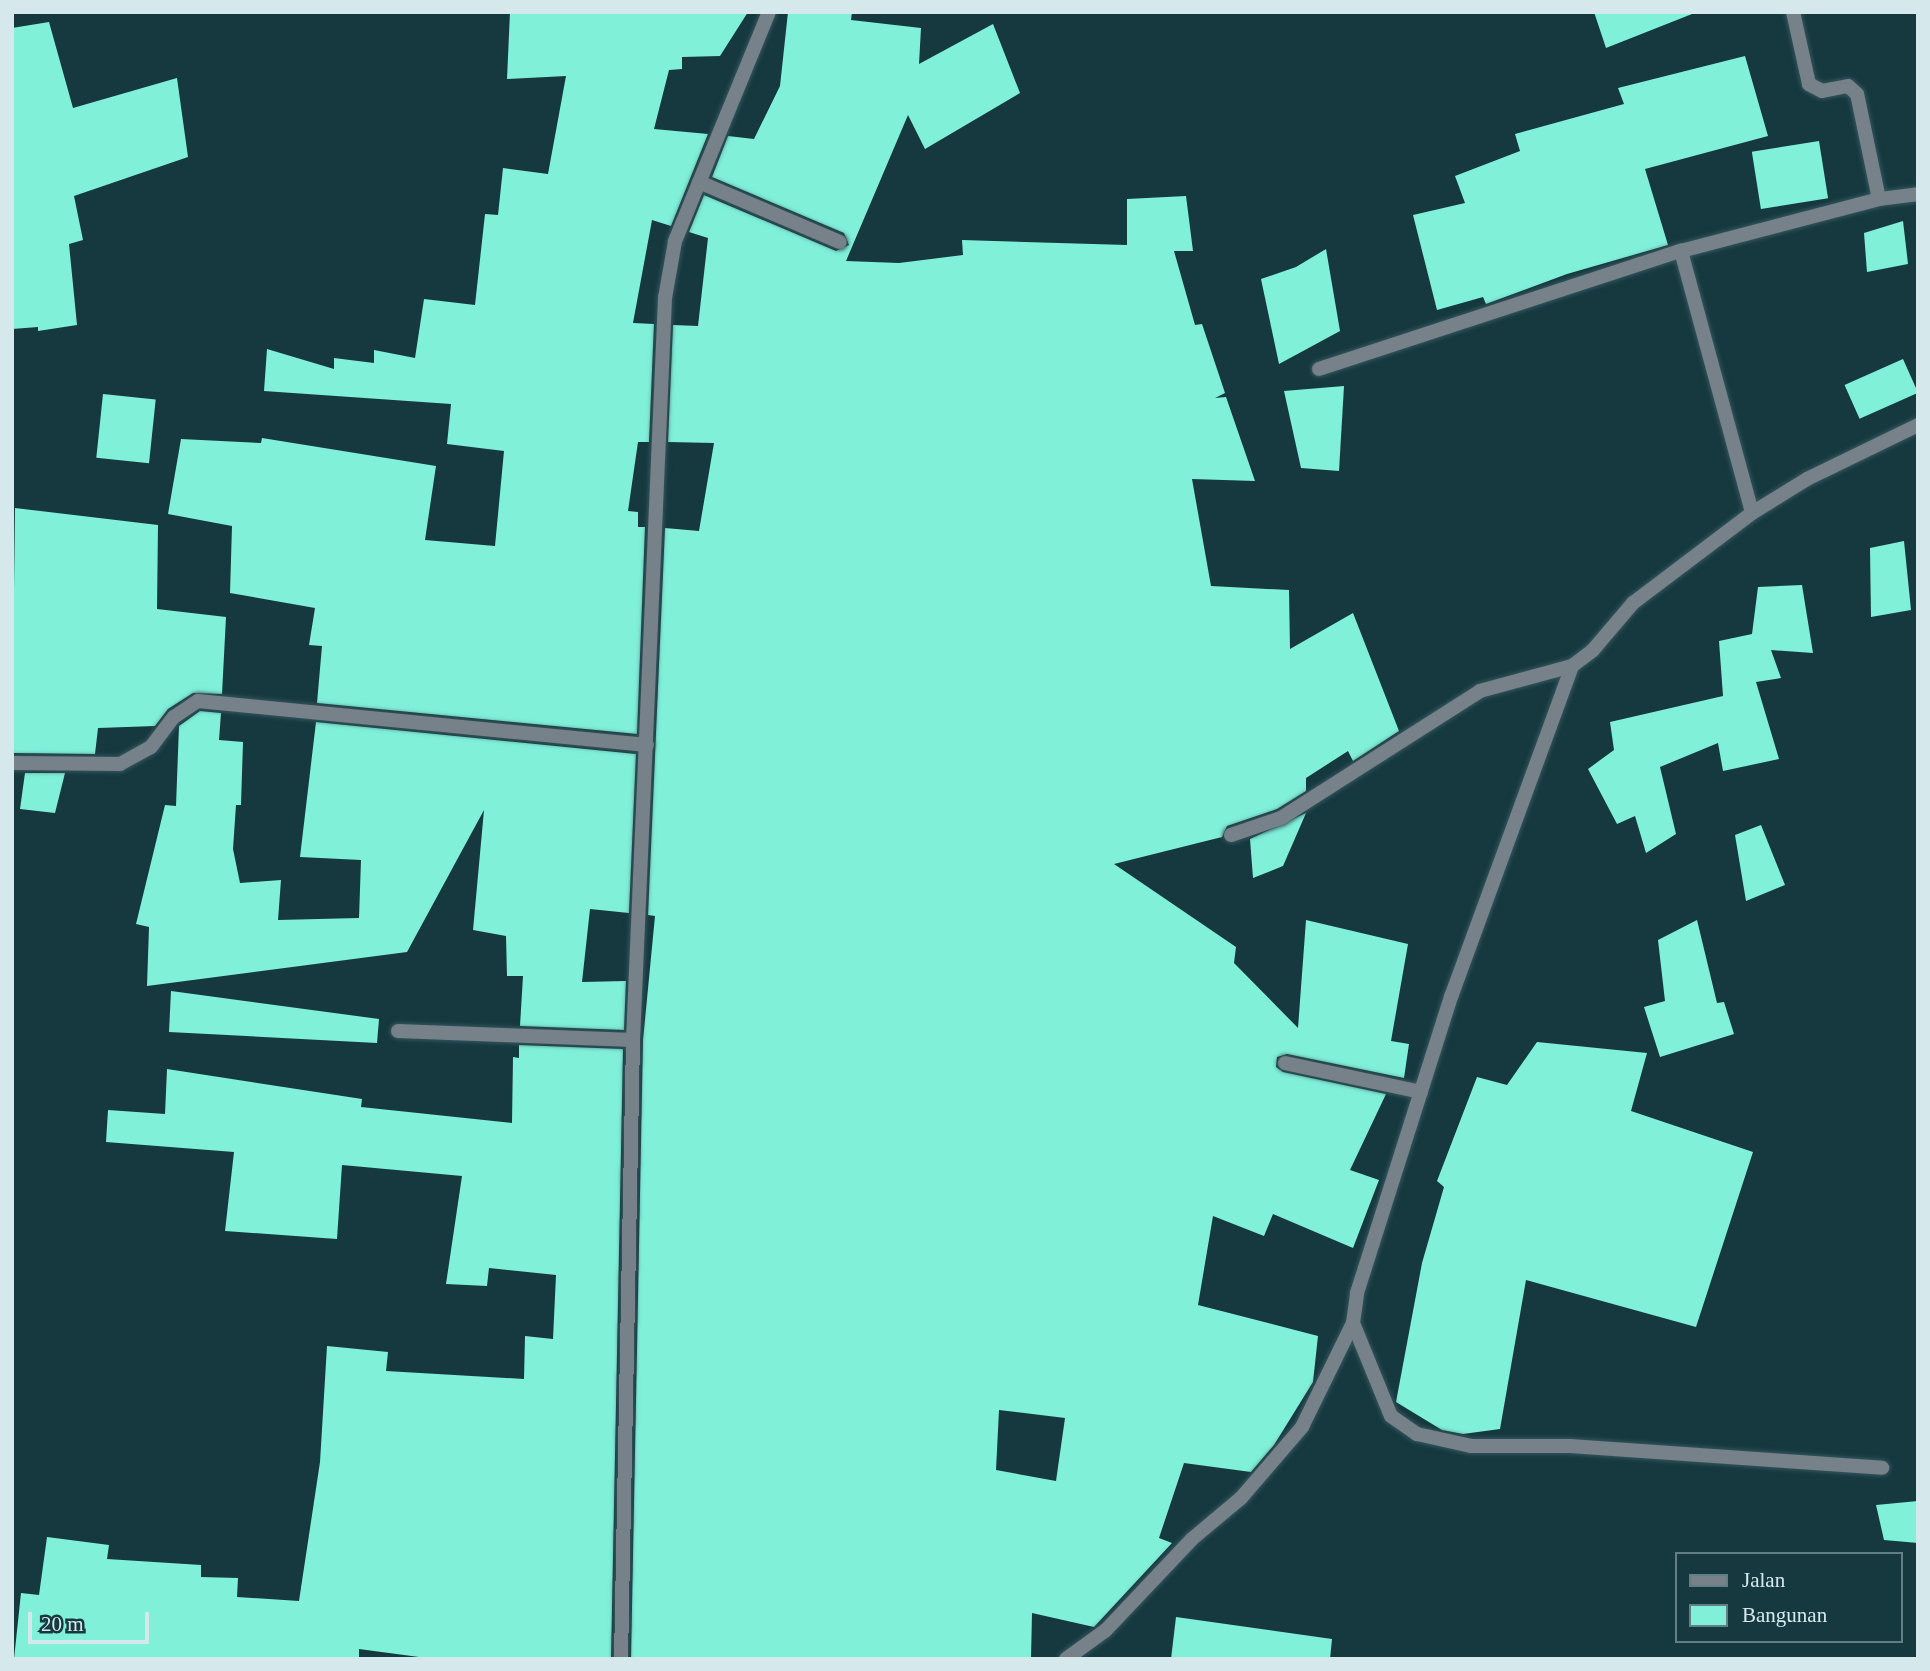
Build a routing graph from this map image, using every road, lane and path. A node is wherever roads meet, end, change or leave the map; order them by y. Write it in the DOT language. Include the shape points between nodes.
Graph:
graph roads {
  1 [pos="769,12"];
  2 [pos="1793,12"];
  3 [pos="699,182"];
  4 [pos="1918,194"];
  5 [pos="1879,199"];
  6 [pos="840,242"];
  7 [pos="1681,251"];
  8 [pos="1320,369"];
  9 [pos="1918,425"];
  10 [pos="1752,513"];
  11 [pos="1572,666"];
  12 [pos="647,745"];
  13 [pos="12,763"];
  14 [pos="1231,835"];
  15 [pos="398,1031"];
  16 [pos="633,1041"];
  17 [pos="1285,1063"];
  18 [pos="1421,1092"];
  19 [pos="1353,1323"];
  20 [pos="1882,1468"];
  21 [pos="621,1659"];
  22 [pos="1066,1659"];
  1 -- 3 [label="street"];
  2 -- 5 [label="street" via="1810,84 1822,91 1854,88"];
  3 -- 6 [label="street"];
  3 -- 12 [label="street" via="675,241 665,298"];
  4 -- 5 [label="street"];
  5 -- 7 [label="street"];
  7 -- 8 [label="street"];
  7 -- 10 [label="street"];
  9 -- 10 [label="street" via="1807,479"];
  10 -- 11 [label="street" via="1633,603 1593,650"];
  11 -- 14 [label="street" via="1480,691 1281,818"];
  11 -- 18 [label="street" via="1532,767"];
  12 -- 13 [label="street" via="198,701 174,717 151,747 129,761 100,767"];
  12 -- 16 [label="street"];
  15 -- 16 [label="street"];
  16 -- 21 [label="street"];
  17 -- 18 [label="street"];
  18 -- 19 [label="street" via="1357,1293"];
  19 -- 20 [label="street" via="1391,1416 1418,1434 1471,1446 1570,1446"];
  19 -- 22 [label="street" via="1302,1427 1241,1498 1192,1539 1106,1630"];
}
